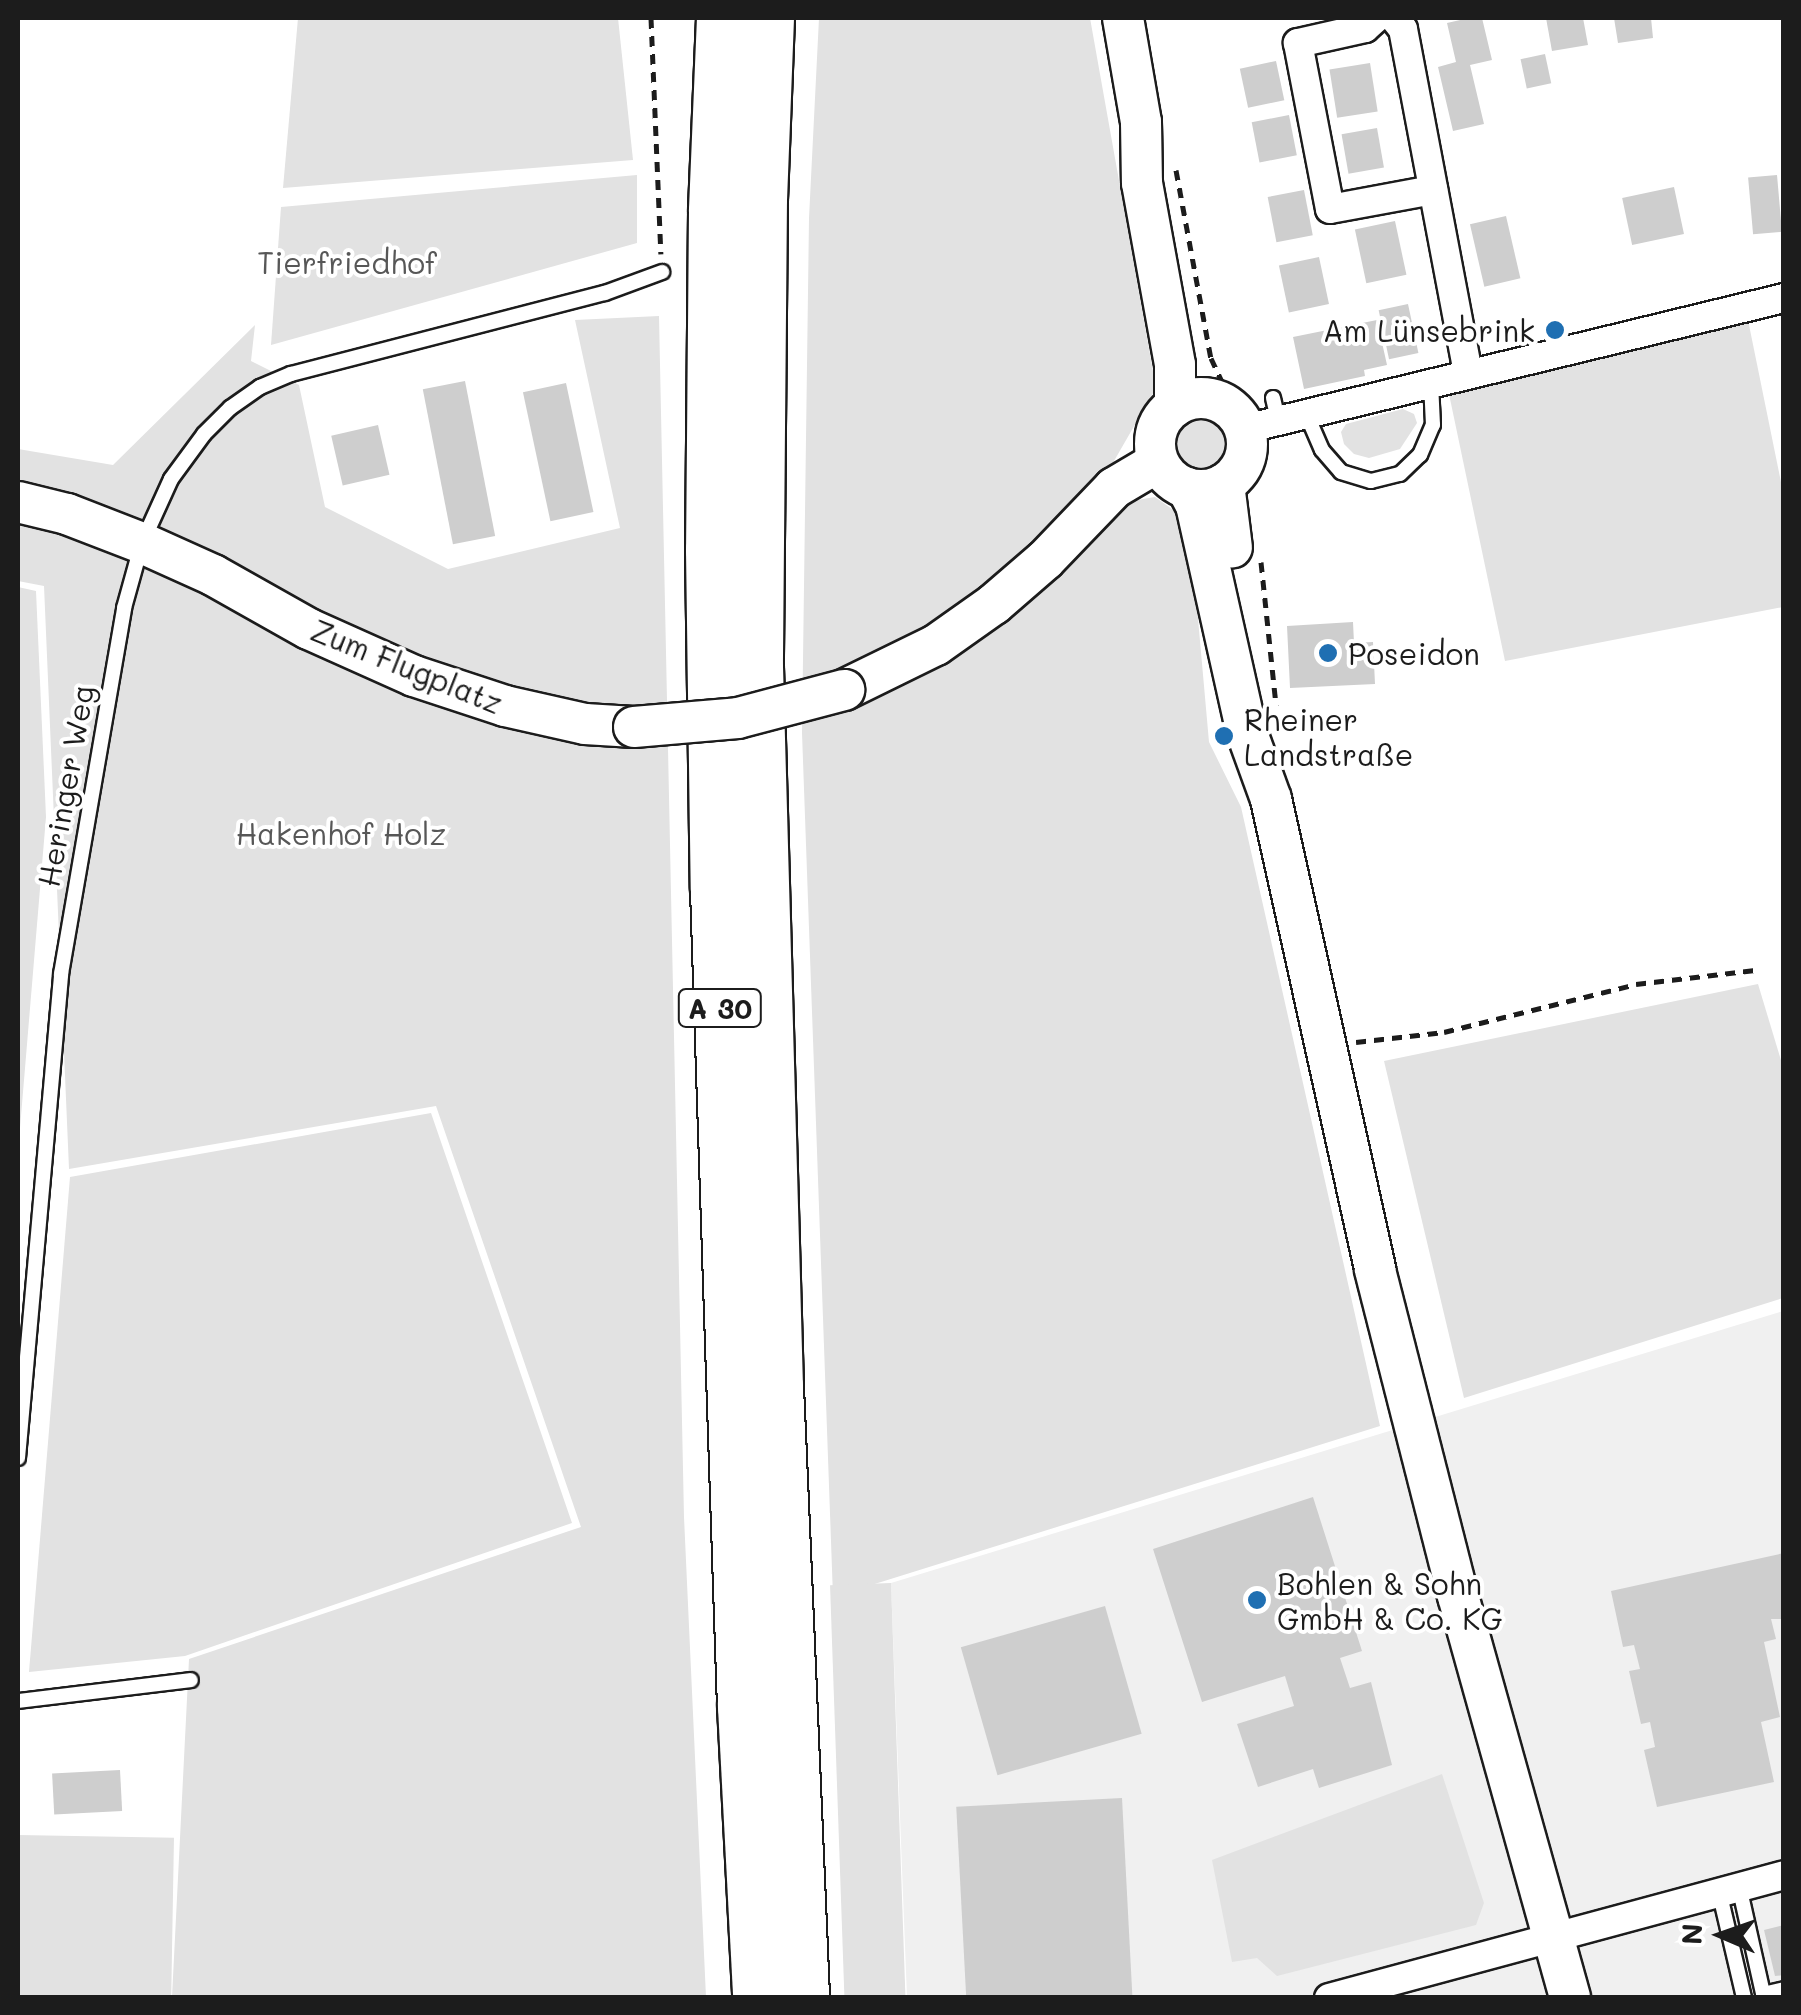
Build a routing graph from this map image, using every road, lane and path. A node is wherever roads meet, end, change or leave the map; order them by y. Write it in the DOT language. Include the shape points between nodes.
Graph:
graph roads {
  1 [pos="650,18"];
  2 [pos="722,18"];
  3 [pos="769,18"];
  4 [pos="1123,18"];
  5 [pos="1376,18"];
  6 [pos="1394,18"];
  7 [pos="1174,158"];
  8 [pos="1433,190"];
  9 [pos="662,272"];
  10 [pos="1784,298"];
  11 [pos="1468,373"];
  12 [pos="1430,382"];
  13 [pos="1238,408"];
  14 [pos="1306,413"];
  15 [pos="1190,478"];
  16 [pos="18,502"];
  17 [pos="142,543"];
  18 [pos="1755,970"];
  19 [pos="1324,1048"];
  20 [pos="18,1458"];
  21 [pos="191,1680"];
  22 [pos="18,1701"];
  23 [pos="1784,1874"];
  24 [pos="1728,1888"];
  25 [pos="1552,1935"];
  26 [pos="1784,1989"];
  27 [pos="1763,1996"];
  28 [pos="758,1998"];
  29 [pos="804,1998"];
  30 [pos="1329,1998"];
  31 [pos="1570,1998"];
  32 [pos="1744,1998"];
  1 -- 9 [label="path"];
  2 -- 28 [label="highway, A 30" via="714,212 716,889"];
  3 -- 29 [label="highway, A 30" via="758,687"];
  4 -- 13 [label="street" via="1141,122 1163,179 1202,384"];
  5 -- 8 [label="street" via="1365,28 1298,43 1330,208"];
  6 -- 8 [label="street" via="1403,29"];
  7 -- 13 [label="path" via="1212,358"];
  8 -- 11 [label="street"];
  9 -- 17 [label="lane, Heringer Weg" via="260,387 204,434 171,479"];
  10 -- 11 [label="street"];
  11 -- 12 [label="street"];
  12 -- 14 [label="street"];
  12 -- 14 [label="lane" via="1433,424 1420,455 1400,474 1372,481 1342,472 1322,450"];
  13 -- 14 [label="street"];
  13 -- 15 [label="street" via="1244,460"];
  13 -- 15 [label="street" via="1157,431"];
  15 -- 17 [label="street, Zum Flugplatz, bridge" via="1114,488 994,604 936,645 844,690 738,718 634,728 505,706 414,676"];
  15 -- 19 [label="street" via="1247,732 1271,798"];
  16 -- 17 [label="street, Zum Flugplatz"];
  17 -- 20 [label="lane, Heringer Weg" via="124,608 61,974"];
  18 -- 19 [label="path" via="1636,984 1444,1032"];
  19 -- 25 [label="street" via="1454,1576"];
  21 -- 22 [label="lane"];
  23 -- 24 [label="street"];
  24 -- 25 [label="street"];
  24 -- 27 [label="lane"];
  24 -- 32 [label="lane"];
  25 -- 30 [label="street"];
  25 -- 31 [label="street"];
  26 -- 27 [label="lane"];
}
